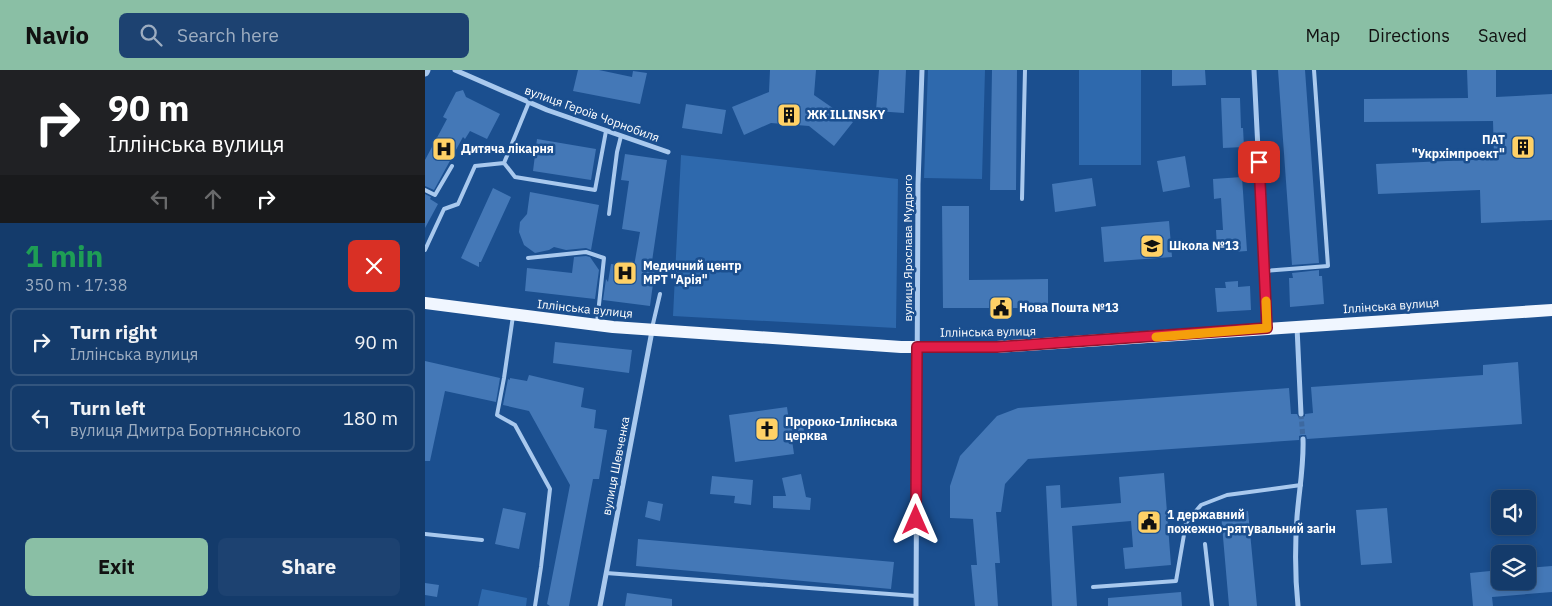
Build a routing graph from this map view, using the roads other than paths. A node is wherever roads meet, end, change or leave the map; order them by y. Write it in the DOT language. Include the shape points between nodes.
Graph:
graph roads {
  1 [pos="455,70"];
  2 [pos="922,70"];
  3 [pos="1025,70"];
  4 [pos="1253,70"];
  5 [pos="1314,70"];
  6 [pos="529,102"];
  7 [pos="606,131"];
  8 [pos="621,136"];
  9 [pos="668,152"];
  10 [pos="503,164"];
  11 [pos="453,166"];
  12 [pos="425,190"];
  13 [pos="1021,199"];
  14 [pos="609,214"];
  15 [pos="425,250"];
  16 [pos="529,258"];
  17 [pos="1265,271"];
  18 [pos="660,294"];
  19 [pos="425,303"];
  20 [pos="1552,310"];
  21 [pos="513,315"];
  22 [pos="597,326"];
  23 [pos="1297,326"];
  24 [pos="1267,328"];
  25 [pos="652,330"];
  26 [pos="917,347"];
  27 [pos="1301,414"];
  28 [pos="1303,440"];
  29 [pos="1301,484"];
  30 [pos="425,534"];
  31 [pos="482,540"];
  32 [pos="1205,544"];
  33 [pos="606,574"];
  34 [pos="1093,587"];
  35 [pos="916,596"];
  36 [pos="535,606"];
  37 [pos="600,606"];
  38 [pos="916,606"];
  39 [pos="1212,606"];
  40 [pos="1298,606"];
  1 -- 6 [label="street, вулиця Героїв Чорнобиля"];
  2 -- 26 [label="street, вулиця Ярослава Мудрого"];
  3 -- 13 [label="lane"];
  4 -- 17 [label="street"];
  5 -- 17 [label="lane" via="1328,266"];
  6 -- 7 [label="street, вулиця Героїв Чорнобиля"];
  6 -- 10 [label="lane"];
  7 -- 8 [label="street, вулиця Героїв Чорнобиля"];
  7 -- 10 [label="lane" via="595,190 515,177"];
  8 -- 9 [label="street, вулиця Героїв Чорнобиля"];
  8 -- 14 [label="lane"];
  10 -- 15 [label="lane" via="475,166 458,204 444,209"];
  11 -- 12 [label="lane" via="435,195"];
  16 -- 22 [label="lane" via="586,252 604,258"];
  17 -- 24 [label="street"];
  18 -- 25 [label="lane"];
  19 -- 21 [label="main road, Іллінська вулиця"];
  20 -- 23 [label="main road, Іллінська вулиця"];
  21 -- 22 [label="main road, Іллінська вулиця"];
  21 -- 36 [label="lane" via="497,415 515,425 550,490"];
  22 -- 25 [label="main road, Іллінська вулиця"];
  23 -- 24 [label="main road, Іллінська вулиця"];
  23 -- 27 [label="street"];
  24 -- 26 [label="main road, Іллінська вулиця" via="997,347"];
  25 -- 26 [label="main road, Іллінська вулиця"];
  25 -- 33 [label="street, вулиця Шевченка"];
  26 -- 35 [label="street, вулиця Ярослава Мудрого"];
  28 -- 29 [label="street"];
  29 -- 34 [label="lane" via="1227,495 1201,505 1186,523 1176,581"];
  29 -- 40 [label="street" via="1297,518"];
  30 -- 31 [label="lane"];
  32 -- 39 [label="lane"];
  33 -- 35 [label="lane"];
  33 -- 37 [label="street, вулиця Шевченка"];
  35 -- 38 [label="street, вулиця Ярослава Мудрого"];
}
